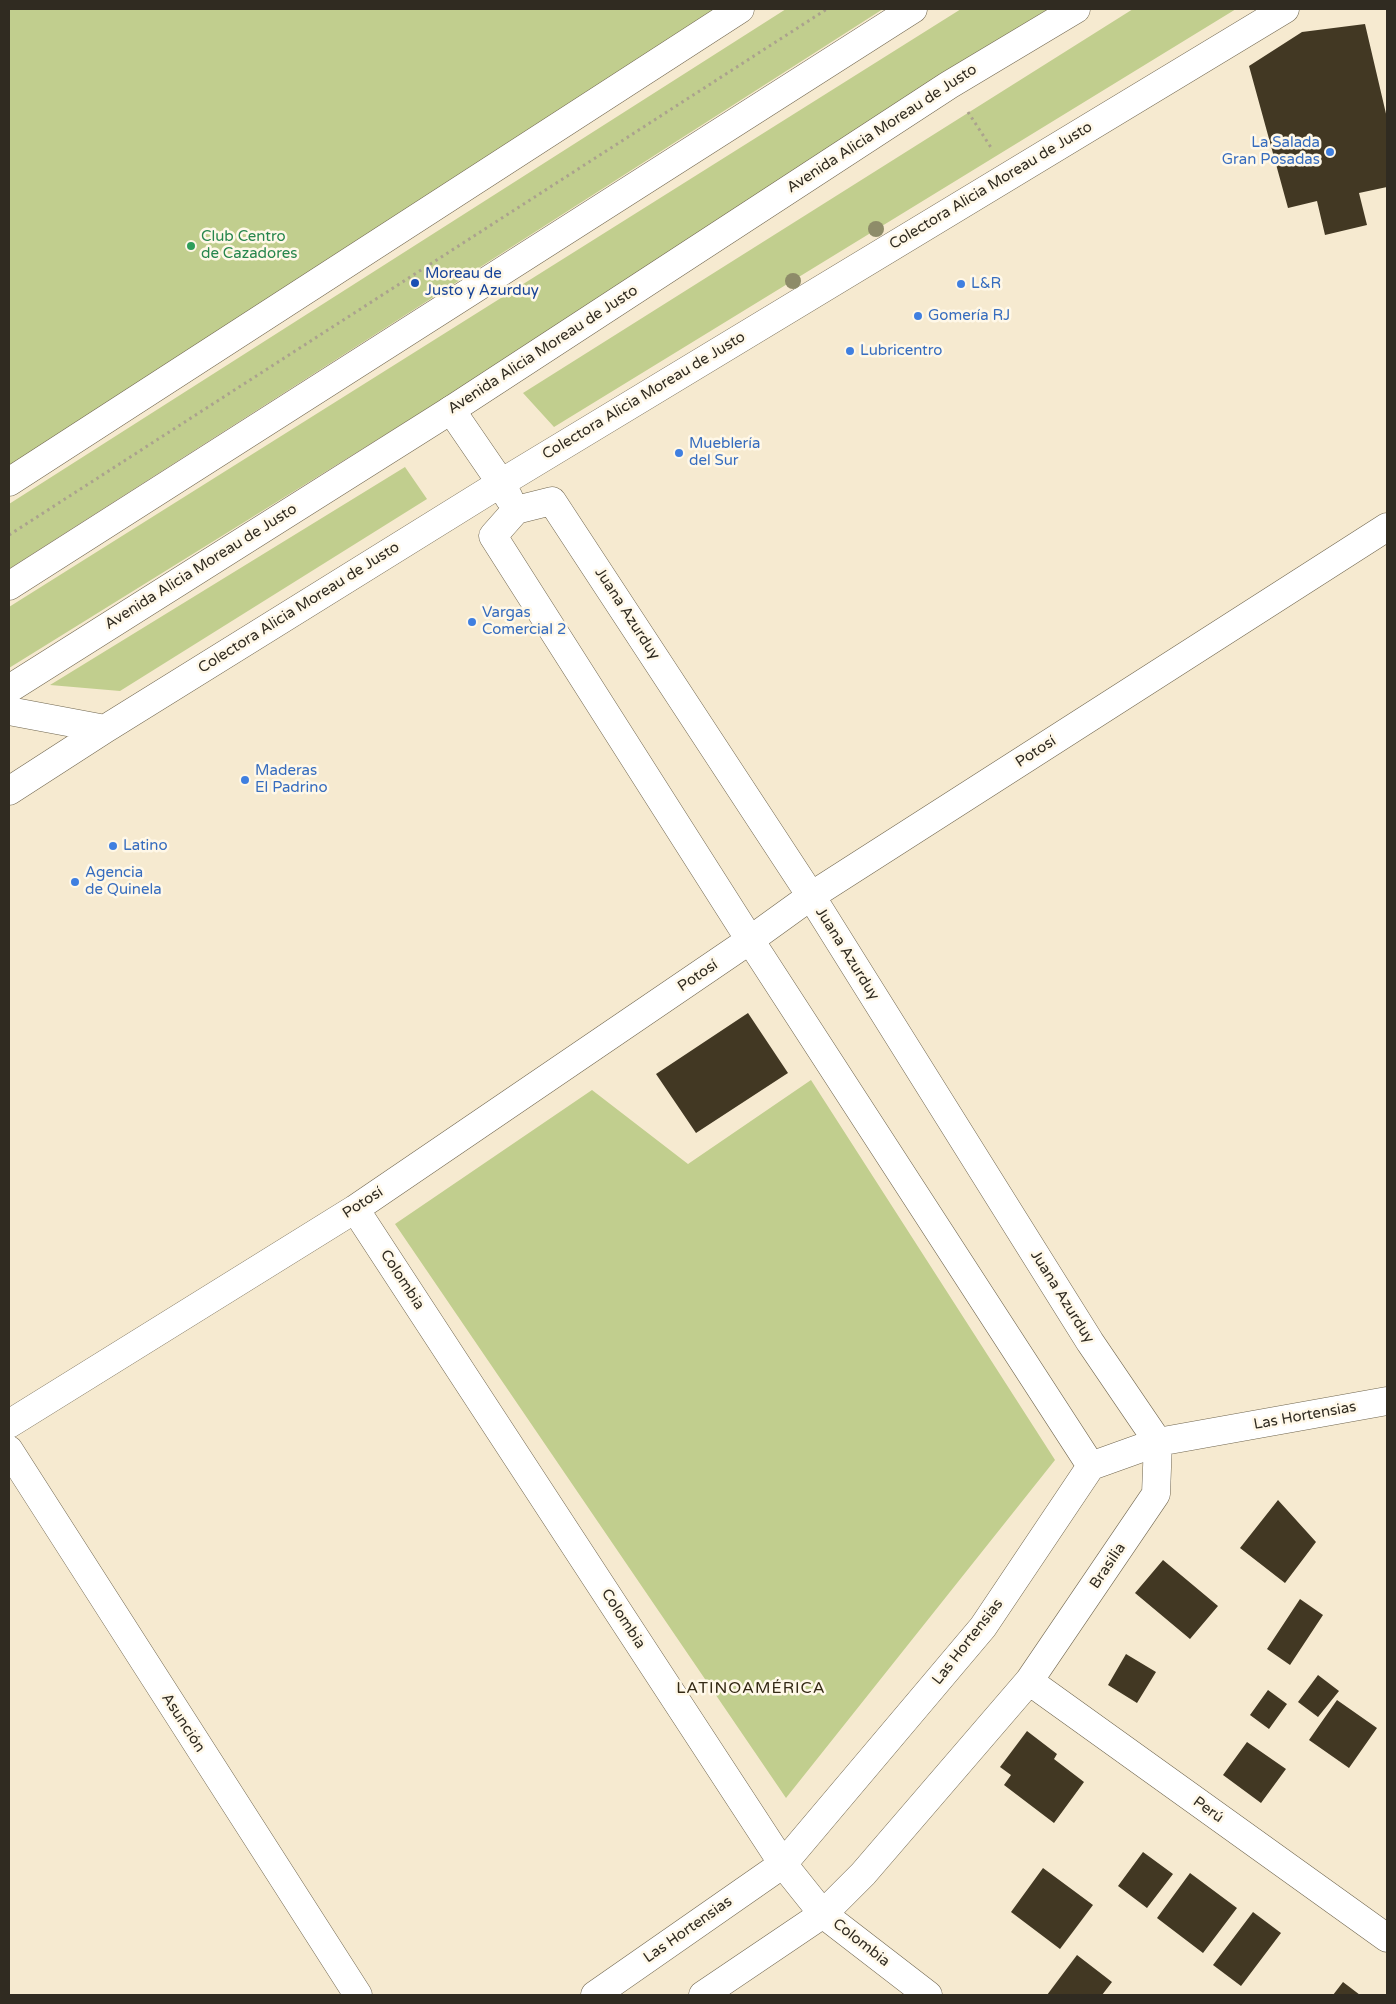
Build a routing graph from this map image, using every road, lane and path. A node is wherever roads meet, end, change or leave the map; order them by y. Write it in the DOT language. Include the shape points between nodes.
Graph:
graph roads {
  1 [pos="740,9"];
  2 [pos="827,9"];
  3 [pos="912,9"];
  4 [pos="1076,9"];
  5 [pos="1285,9"];
  6 [pos="968,113"];
  7 [pos="997,155"];
  8 [pos="451,410"];
  9 [pos="9,482"];
  10 [pos="501,483"];
  11 [pos="516,510"];
  12 [pos="1387,527"];
  13 [pos="9,535"];
  14 [pos="9,586"];
  15 [pos="9,689"];
  16 [pos="9,711"];
  17 [pos="105,729"];
  18 [pos="9,791"];
  19 [pos="811,896"];
  20 [pos="750,940"];
  21 [pos="355,1209"];
  22 [pos="1387,1401"];
  23 [pos="9,1424"];
  24 [pos="1158,1442"];
  25 [pos="9,1450"];
  26 [pos="1091,1466"];
  27 [pos="1029,1682"];
  28 [pos="783,1864"];
  29 [pos="823,1914"];
  30 [pos="1387,1938"];
  31 [pos="358,1995"];
  32 [pos="594,1995"];
  33 [pos="703,1995"];
  34 [pos="928,1995"];
  1 -- 9 [label="street"];
  2 -- 13 [label="path"];
  3 -- 14 [label="street"];
  4 -- 8 [label="street, Avenida Alicia Moreau de Justo" via="949,85"];
  5 -- 10 [label="street, Colectora Alicia Moreau de Justo"];
  6 -- 7 [label="path"];
  8 -- 10 [label="street"];
  8 -- 15 [label="street, Avenida Alicia Moreau de Justo"];
  10 -- 11 [label="street"];
  10 -- 17 [label="street, Colectora Alicia Moreau de Justo"];
  11 -- 19 [label="street, Juana Azurduy" via="552,501"];
  11 -- 20 [label="street" via="493,536"];
  12 -- 19 [label="street, Potosí"];
  16 -- 17 [label="street"];
  17 -- 18 [label="street, Colectora Alicia Moreau de Justo"];
  19 -- 20 [label="street, Potosí"];
  19 -- 24 [label="street, Juana Azurduy" via="1090,1342"];
  20 -- 21 [label="street, Potosí"];
  20 -- 26 [label="street"];
  21 -- 23 [label="street, Potosí"];
  21 -- 28 [label="street, Colombia"];
  22 -- 24 [label="street, Las Hortensias"];
  24 -- 26 [label="street, Las Hortensias"];
  24 -- 27 [label="street, Brasilia" via="1156,1494"];
  25 -- 31 [label="street, Asunción"];
  26 -- 28 [label="street, Las Hortensias" via="984,1627"];
  27 -- 29 [label="street" via="863,1874"];
  27 -- 30 [label="street, Perú"];
  28 -- 29 [label="street, Colombia"];
  28 -- 32 [label="street, Las Hortensias"];
  29 -- 33 [label="street"];
  29 -- 34 [label="street, Colombia"];
}
